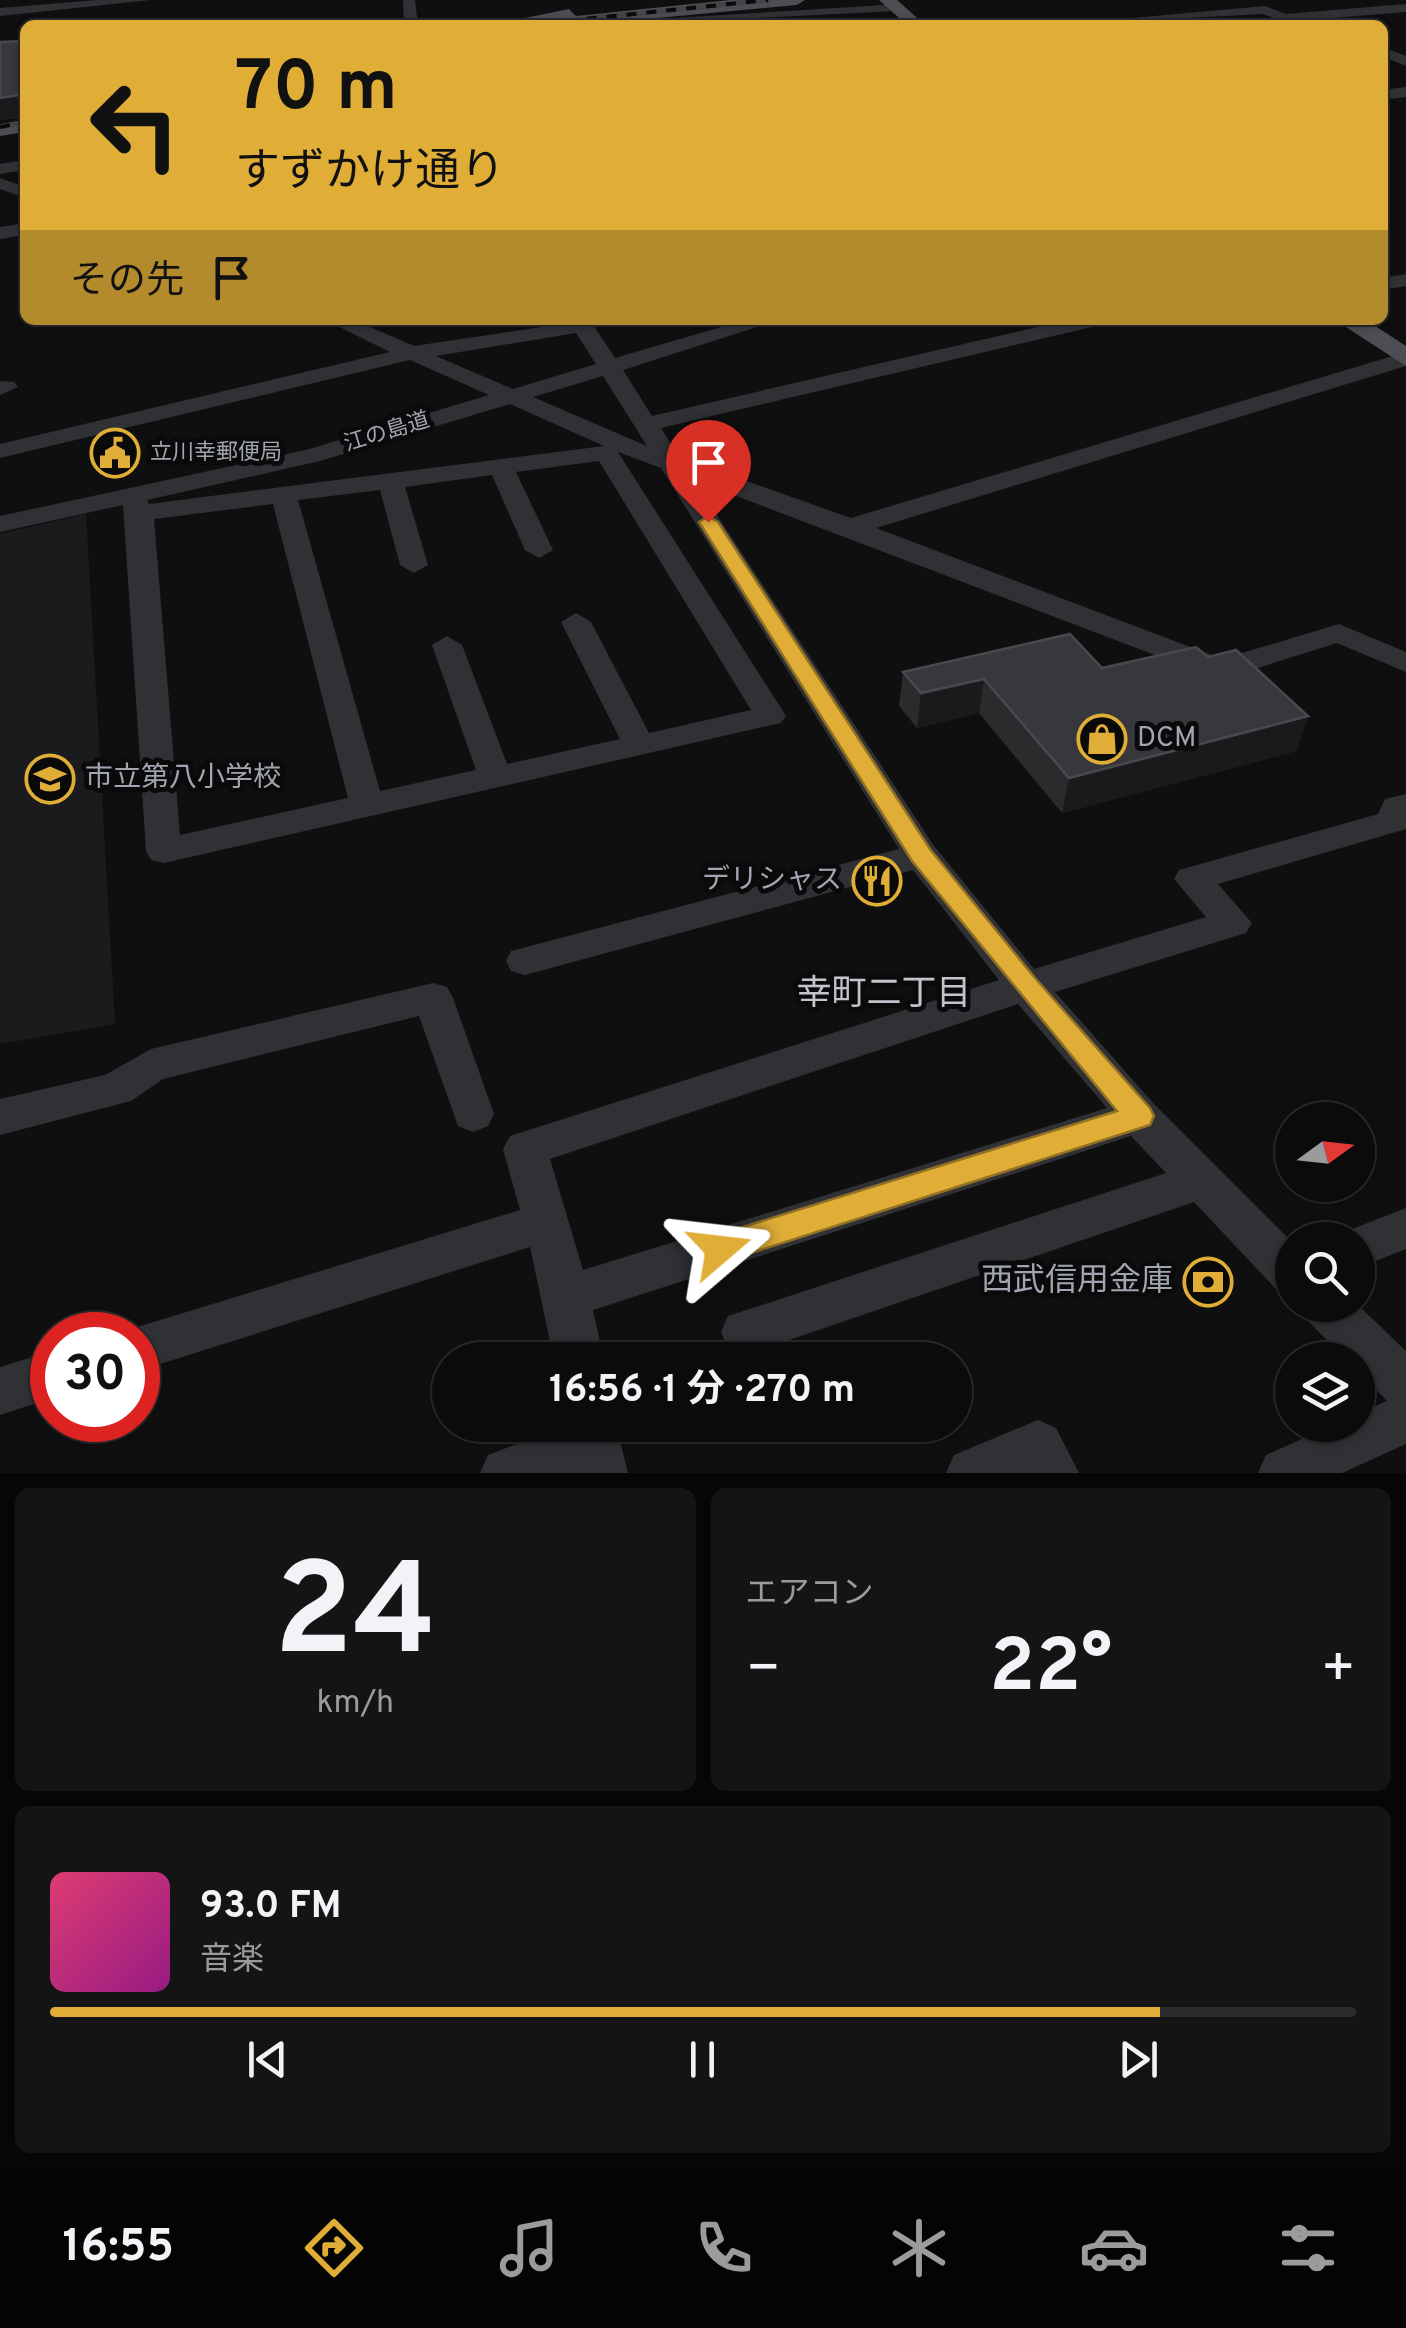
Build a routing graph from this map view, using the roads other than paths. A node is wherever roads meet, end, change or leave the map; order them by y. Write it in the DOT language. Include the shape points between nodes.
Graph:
graph roads {
  1 [pos="145,0"];
  2 [pos="714,0"];
  3 [pos="797,0"];
  4 [pos="1351,0"];
  5 [pos="136,4"];
  6 [pos="892,4"];
  7 [pos="1406,8"];
  8 [pos="1377,10"];
  9 [pos="0,12"];
  10 [pos="542,20"];
  11 [pos="633,20"];
  12 [pos="648,20"];
  13 [pos="912,20"];
  14 [pos="1130,20"];
  15 [pos="1406,22"];
  16 [pos="349,325"];
  17 [pos="570,325"];
  18 [pos="582,325"];
  19 [pos="751,325"];
  20 [pos="1074,325"];
  21 [pos="1355,325"];
  22 [pos="417,352"];
  23 [pos="1406,359"];
  24 [pos="612,366"];
  25 [pos="516,395"];
  26 [pos="648,424"];
  27 [pos="0,451"];
  28 [pos="672,464"];
  29 [pos="502,466"];
  30 [pos="390,480"];
  31 [pos="283,493"];
  32 [pos="136,504"];
  33 [pos="0,524"];
  34 [pos="850,526"];
  35 [pos="539,550"];
  36 [pos="414,565"];
  37 [pos="576,622"];
  38 [pos="447,645"];
  39 [pos="1406,663"];
  40 [pos="638,745"];
  41 [pos="496,777"];
  42 [pos="368,806"];
  43 [pos="1402,819"];
  44 [pos="921,855"];
  45 [pos="525,961"];
  46 [pos="1026,986"];
  47 [pos="473,1114"];
  48 [pos="1139,1116"];
  49 [pos="0,1118"];
  50 [pos="1200,1181"];
  51 [pos="544,1222"];
  52 [pos="1406,1228"];
  53 [pos="1375,1241"];
  54 [pos="1275,1256"];
  55 [pos="568,1297"];
  56 [pos="1342,1322"];
  57 [pos="745,1332"];
  58 [pos="160,1341"];
  59 [pos="576,1342"];
  60 [pos="30,1382"];
  61 [pos="1406,1385"];
  62 [pos="0,1391"];
  63 [pos="1406,1418"];
  64 [pos="596,1446"];
  65 [pos="506,1473"];
  66 [pos="972,1473"];
  67 [pos="1053,1473"];
  68 [pos="1284,1473"];
  1 -- 5 [label="street"];
  2 -- 10 [label="main road"];
  3 -- 11 [label="main road"];
  4 -- 8 [label="street"];
  5 -- 9 [label="street"];
  6 -- 12 [label="street"];
  6 -- 13 [label="main road"];
  7 -- 8 [label="street"];
  8 -- 14 [label="street"];
  8 -- 15 [label="street"];
  16 -- 22 [label="street"];
  17 -- 22 [label="street"];
  18 -- 24 [label="street"];
  19 -- 24 [label="street, 江の島道"];
  20 -- 26 [label="street"];
  21 -- 23 [label="main road"];
  22 -- 25 [label="street"];
  22 -- 27 [label="street"];
  23 -- 34 [label="street"];
  24 -- 25 [label="street, 江の島道"];
  24 -- 26 [label="street"];
  25 -- 28 [label="street"];
  25 -- 32 [label="street, 江の島道"];
  26 -- 28 [label="street"];
  28 -- 34 [label="street"];
  28 -- 44 [label="street"];
  29 -- 30 [label="street"];
  29 -- 35 [label="street"];
  29 -- 40 [label="street" via="606,453 770,716"];
  30 -- 31 [label="street"];
  30 -- 36 [label="street"];
  31 -- 32 [label="street"];
  31 -- 42 [label="street"];
  32 -- 33 [label="street, 江の島道"];
  32 -- 42 [label="street" via="164,851"];
  34 -- 39 [label="street" via="1221,669 1339,633"];
  37 -- 40 [label="street"];
  38 -- 41 [label="street"];
  40 -- 41 [label="street"];
  41 -- 42 [label="street"];
  43 -- 46 [label="street" via="1192,879 1233,923"];
  44 -- 45 [label="street"];
  44 -- 46 [label="street"];
  46 -- 48 [label="street"];
  46 -- 51 [label="street" via="525,1149"];
  47 -- 49 [label="street" via="433,998 151,1065 116,1089"];
  48 -- 50 [label="street"];
  48 -- 55 [label="street"];
  50 -- 54 [label="street"];
  50 -- 57 [label="street"];
  51 -- 55 [label="street"];
  51 -- 58 [label="street"];
  52 -- 53 [label="street"];
  55 -- 59 [label="street"];
  56 -- 61 [label="street"];
  60 -- 62 [label="street"];
  63 -- 68 [label="street"];
  64 -- 65 [label="street"];
  66 -- 67 [label="street" via="1038,1446"];
}
